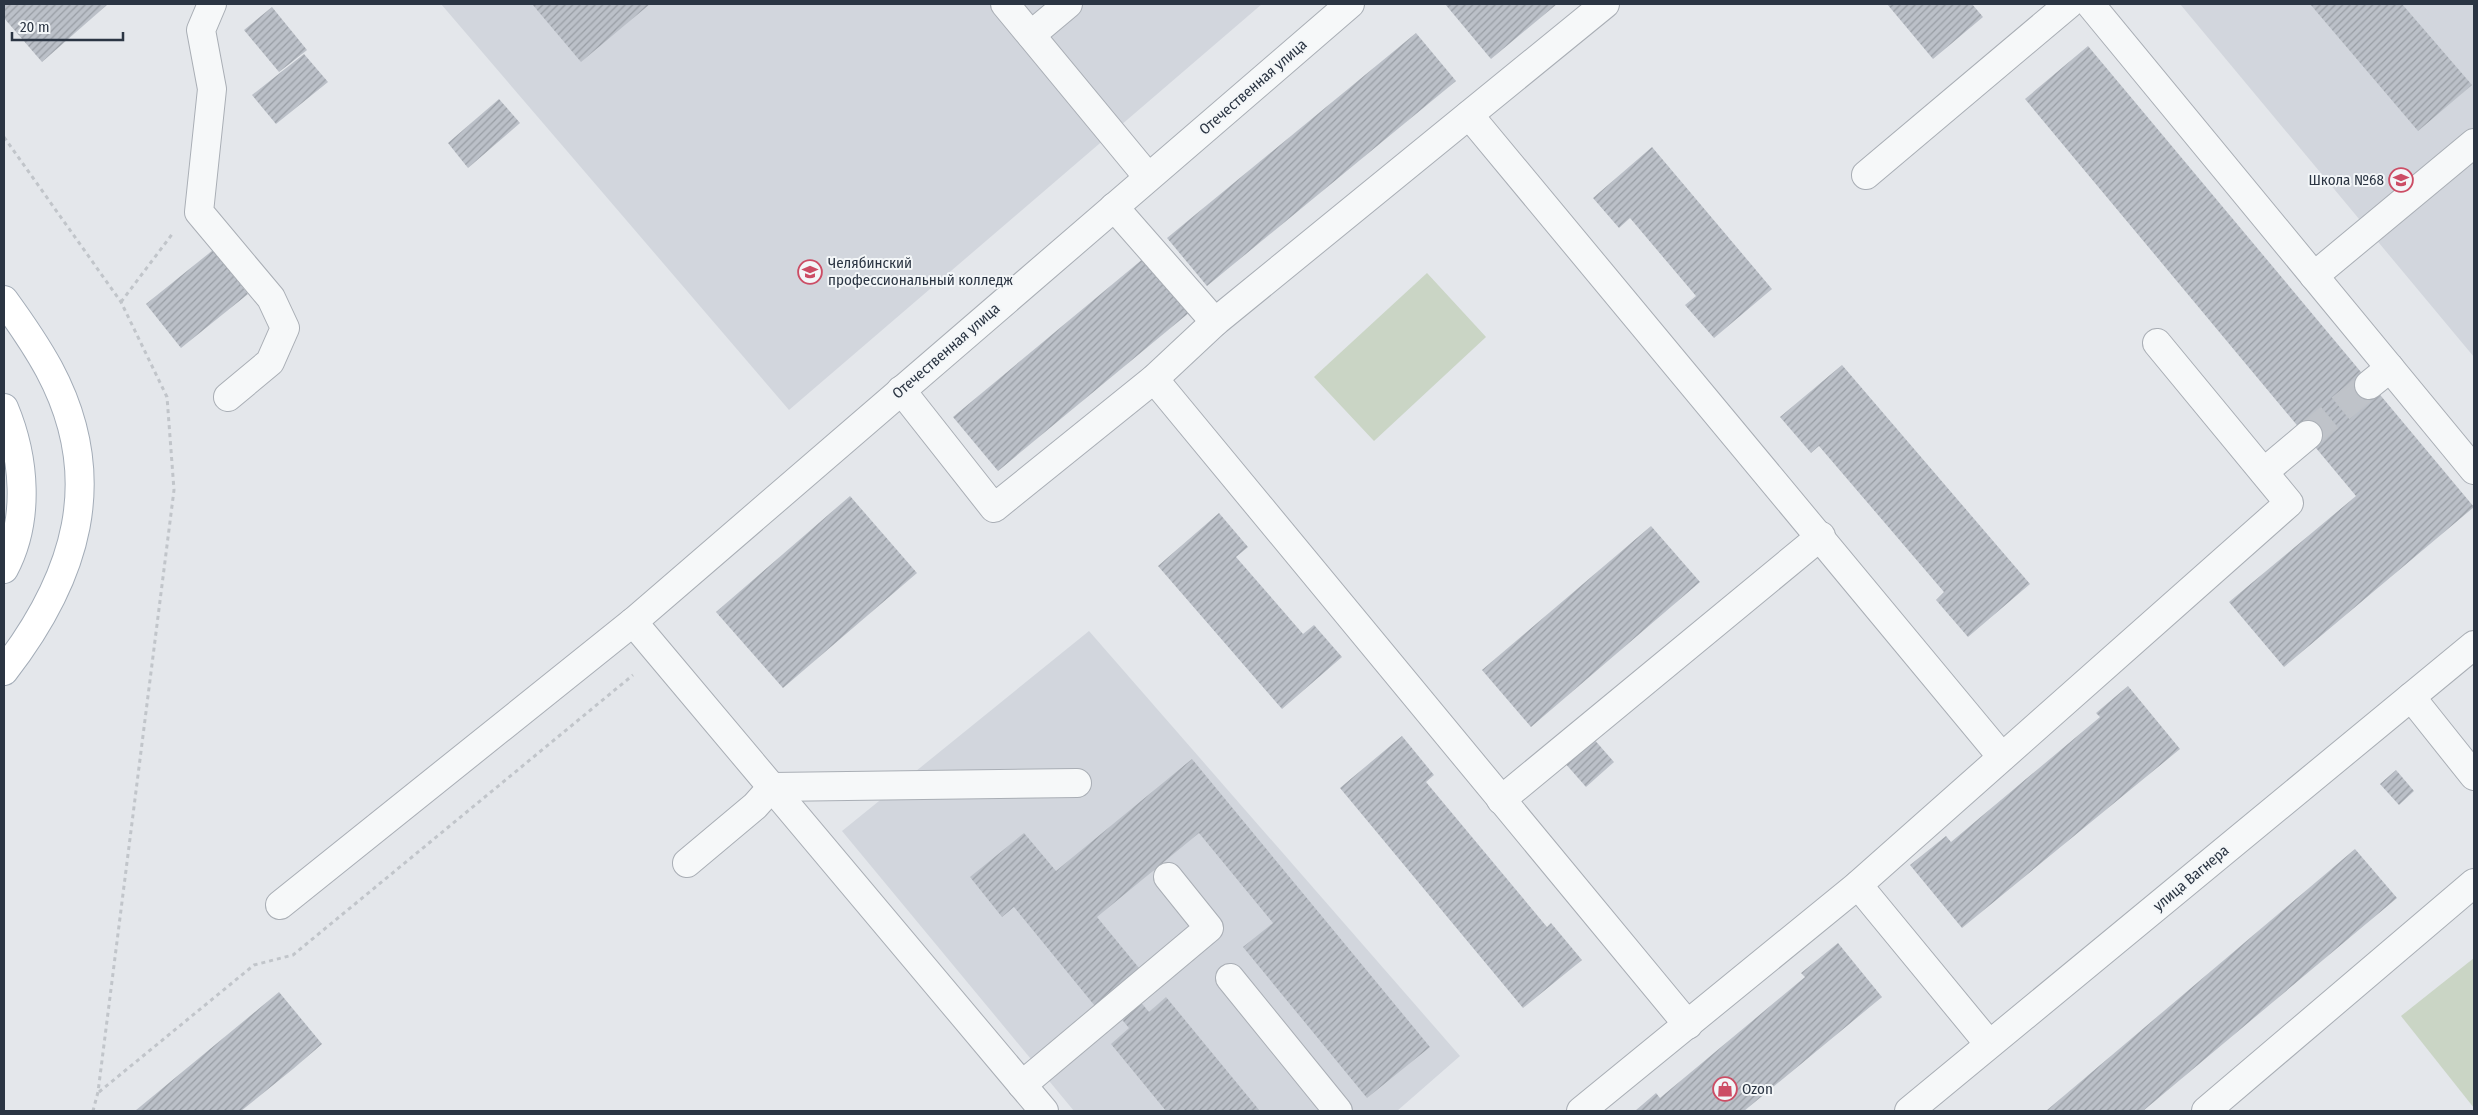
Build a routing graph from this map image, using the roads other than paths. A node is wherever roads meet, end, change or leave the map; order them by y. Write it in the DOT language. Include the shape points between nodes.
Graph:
graph roads {
  1 [pos="212,4"];
  2 [pos="1005,4"];
  3 [pos="1068,4"];
  4 [pos="1350,4"];
  5 [pos="1605,4"];
  6 [pos="2069,4"];
  7 [pos="2090,4"];
  8 [pos="1031,35"];
  9 [pos="1469,115"];
  10 [pos="2474,142"];
  11 [pos="1866,175"];
  12 [pos="1148,177"];
  13 [pos="1114,206"];
  14 [pos="2314,276"];
  15 [pos="4,300"];
  16 [pos="1215,322"];
  17 [pos="2157,343"];
  18 [pos="2390,368"];
  19 [pos="1154,379"];
  20 [pos="2369,385"];
  21 [pos="901,390"];
  22 [pos="228,397"];
  23 [pos="4,408"];
  24 [pos="2308,435"];
  25 [pos="2474,470"];
  26 [pos="2264,472"];
  27 [pos="1821,536"];
  28 [pos="4,569"];
  29 [pos="633,622"];
  30 [pos="2474,645"];
  31 [pos="4,671"];
  32 [pos="2411,697"];
  33 [pos="2002,757"];
  34 [pos="2474,776"];
  35 [pos="1077,783"];
  36 [pos="772,787"];
  37 [pos="1502,800"];
  38 [pos="687,863"];
  39 [pos="1168,876"];
  40 [pos="2474,883"];
  41 [pos="1858,885"];
  42 [pos="280,905"];
  43 [pos="1230,978"];
  44 [pos="1688,1024"];
  45 [pos="1989,1044"];
  46 [pos="1022,1084"];
  47 [pos="1044,1111"];
  48 [pos="1338,1111"];
  49 [pos="1581,1111"];
  50 [pos="1909,1111"];
  51 [pos="2206,1111"];
  1 -- 22 [label="street" via="201,30 212,89 199,212 272,298 285,328 270,362"];
  2 -- 8 [label="street"];
  3 -- 8 [label="street"];
  4 -- 12 [label="street, Отечественная улица"];
  5 -- 9 [label="street"];
  6 -- 11 [label="street"];
  7 -- 14 [label="street"];
  8 -- 12 [label="street"];
  9 -- 16 [label="street"];
  9 -- 27 [label="street"];
  10 -- 14 [label="street"];
  12 -- 13 [label="street, Отечественная улица"];
  13 -- 16 [label="street"];
  13 -- 21 [label="street, Отечественная улица"];
  14 -- 18 [label="street"];
  15 -- 31 [label="main road" via="50,370 67,413 77,451 80,492 77,526 58,586 38,623"];
  16 -- 19 [label="street"];
  17 -- 26 [label="street"];
  18 -- 20 [label="street"];
  18 -- 25 [label="street"];
  19 -- 21 [label="street" via="994,508"];
  19 -- 37 [label="street"];
  21 -- 29 [label="street, Отечественная улица"];
  23 -- 28 [label="main road" via="12,426 21,474 21,516 16,540"];
  24 -- 26 [label="street"];
  26 -- 33 [label="street" via="2289,503"];
  27 -- 33 [label="street"];
  27 -- 37 [label="street"];
  29 -- 36 [label="street"];
  29 -- 42 [label="street, Отечественная улица"];
  30 -- 32 [label="street, улица Вагнера"];
  32 -- 34 [label="street"];
  32 -- 45 [label="street, улица Вагнера"];
  33 -- 41 [label="street"];
  35 -- 36 [label="street"];
  36 -- 38 [label="street" via="755,806"];
  36 -- 46 [label="street"];
  37 -- 44 [label="street"];
  39 -- 46 [label="street" via="1209,928"];
  40 -- 51 [label="street"];
  41 -- 44 [label="street"];
  41 -- 45 [label="street"];
  43 -- 48 [label="street"];
  44 -- 49 [label="street"];
  45 -- 50 [label="street, улица Вагнера"];
  46 -- 47 [label="street"];
}
